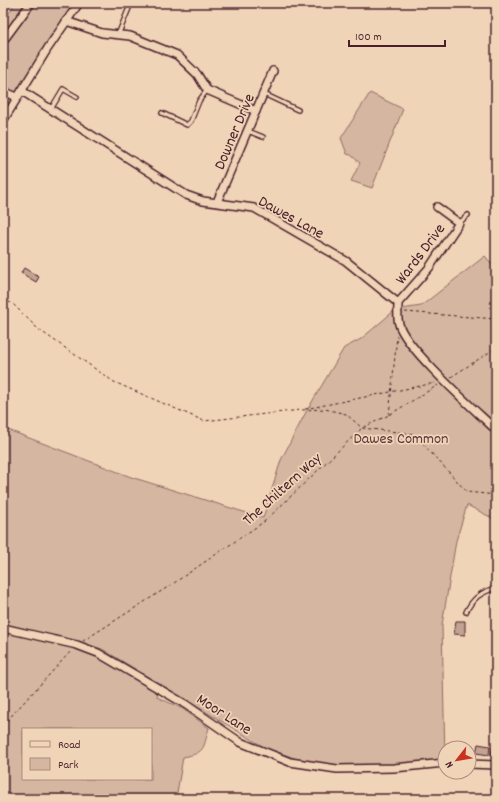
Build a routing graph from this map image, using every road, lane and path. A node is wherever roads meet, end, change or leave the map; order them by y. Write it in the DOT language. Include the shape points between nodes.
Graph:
graph roads {
  1 [pos="31,3"];
  2 [pos="79,3"];
  3 [pos="132,3"];
  4 [pos="489,3"];
  5 [pos="496,5"];
  6 [pos="66,21"];
  7 [pos="118,35"];
  8 [pos="3,41"];
  9 [pos="273,71"];
  10 [pos="207,90"];
  11 [pos="3,91"];
  12 [pos="19,94"];
  13 [pos="264,94"];
  14 [pos="77,97"];
  15 [pos="51,110"];
  16 [pos="298,110"];
  17 [pos="256,111"];
  18 [pos="162,113"];
  19 [pos="3,121"];
  20 [pos="248,131"];
  21 [pos="263,137"];
  22 [pos="217,202"];
  23 [pos="437,207"];
  24 [pos="468,215"];
  25 [pos="459,223"];
  26 [pos="3,299"];
  27 [pos="398,303"];
  28 [pos="398,311"];
  29 [pos="496,319"];
  30 [pos="399,325"];
  31 [pos="496,348"];
  32 [pos="445,381"];
  33 [pos="391,392"];
  34 [pos="301,410"];
  35 [pos="389,415"];
  36 [pos="362,428"];
  37 [pos="496,430"];
  38 [pos="496,495"];
  39 [pos="496,588"];
  40 [pos="466,612"];
  41 [pos="3,628"];
  42 [pos="80,643"];
  43 [pos="75,646"];
  44 [pos="3,725"];
  45 [pos="495,748"];
  46 [pos="496,754"];
  47 [pos="437,764"];
  48 [pos="477,764"];
  49 [pos="496,765"];
  1 -- 8 [label="street"];
  2 -- 6 [label="street"];
  3 -- 7 [label="lane"];
  4 -- 5 [label="path"];
  6 -- 7 [label="street" via="102,33"];
  6 -- 12 [label="street"];
  7 -- 10 [label="street" via="130,36 177,55 197,74"];
  9 -- 13 [label="street, Downer Drive"];
  10 -- 17 [label="street"];
  10 -- 18 [label="lane" via="187,125"];
  11 -- 12 [label="street, Dawes Lane"];
  12 -- 15 [label="street, Dawes Lane"];
  12 -- 19 [label="street"];
  13 -- 16 [label="lane"];
  13 -- 17 [label="street, Downer Drive"];
  14 -- 15 [label="lane" via="63,89"];
  15 -- 22 [label="street, Dawes Lane" via="186,195 203,201"];
  17 -- 20 [label="street, Downer Drive"];
  20 -- 21 [label="lane"];
  20 -- 22 [label="street, Downer Drive"];
  22 -- 27 [label="street, Dawes Lane" via="254,208 346,262"];
  23 -- 25 [label="street, Wards Drive"];
  24 -- 25 [label="lane"];
  25 -- 27 [label="street, Wards Drive" via="429,268"];
  26 -- 34 [label="path" via="13,304 38,329 114,382 204,421"];
  27 -- 28 [label="street"];
  28 -- 29 [label="path"];
  28 -- 30 [label="street"];
  30 -- 32 [label="street" via="411,344"];
  30 -- 33 [label="path"];
  31 -- 32 [label="path, The Chiltern Way"];
  32 -- 33 [label="path"];
  32 -- 35 [label="path, The Chiltern Way"];
  32 -- 37 [label="street"];
  33 -- 34 [label="path"];
  33 -- 35 [label="path"];
  34 -- 36 [label="path" via="325,410 346,414"];
  35 -- 36 [label="path, The Chiltern Way"];
  36 -- 38 [label="path" via="414,434 467,492"];
  36 -- 42 [label="path, The Chiltern Way" via="264,521"];
  39 -- 40 [label="lane" via="479,595"];
  41 -- 47 [label="street, Moor Lane" via="77,645 98,653 185,704 240,742 290,762 337,769"];
  43 -- 44 [label="path"];
  45 -- 46 [label="lane"];
  48 -- 49 [label="street"];
}
